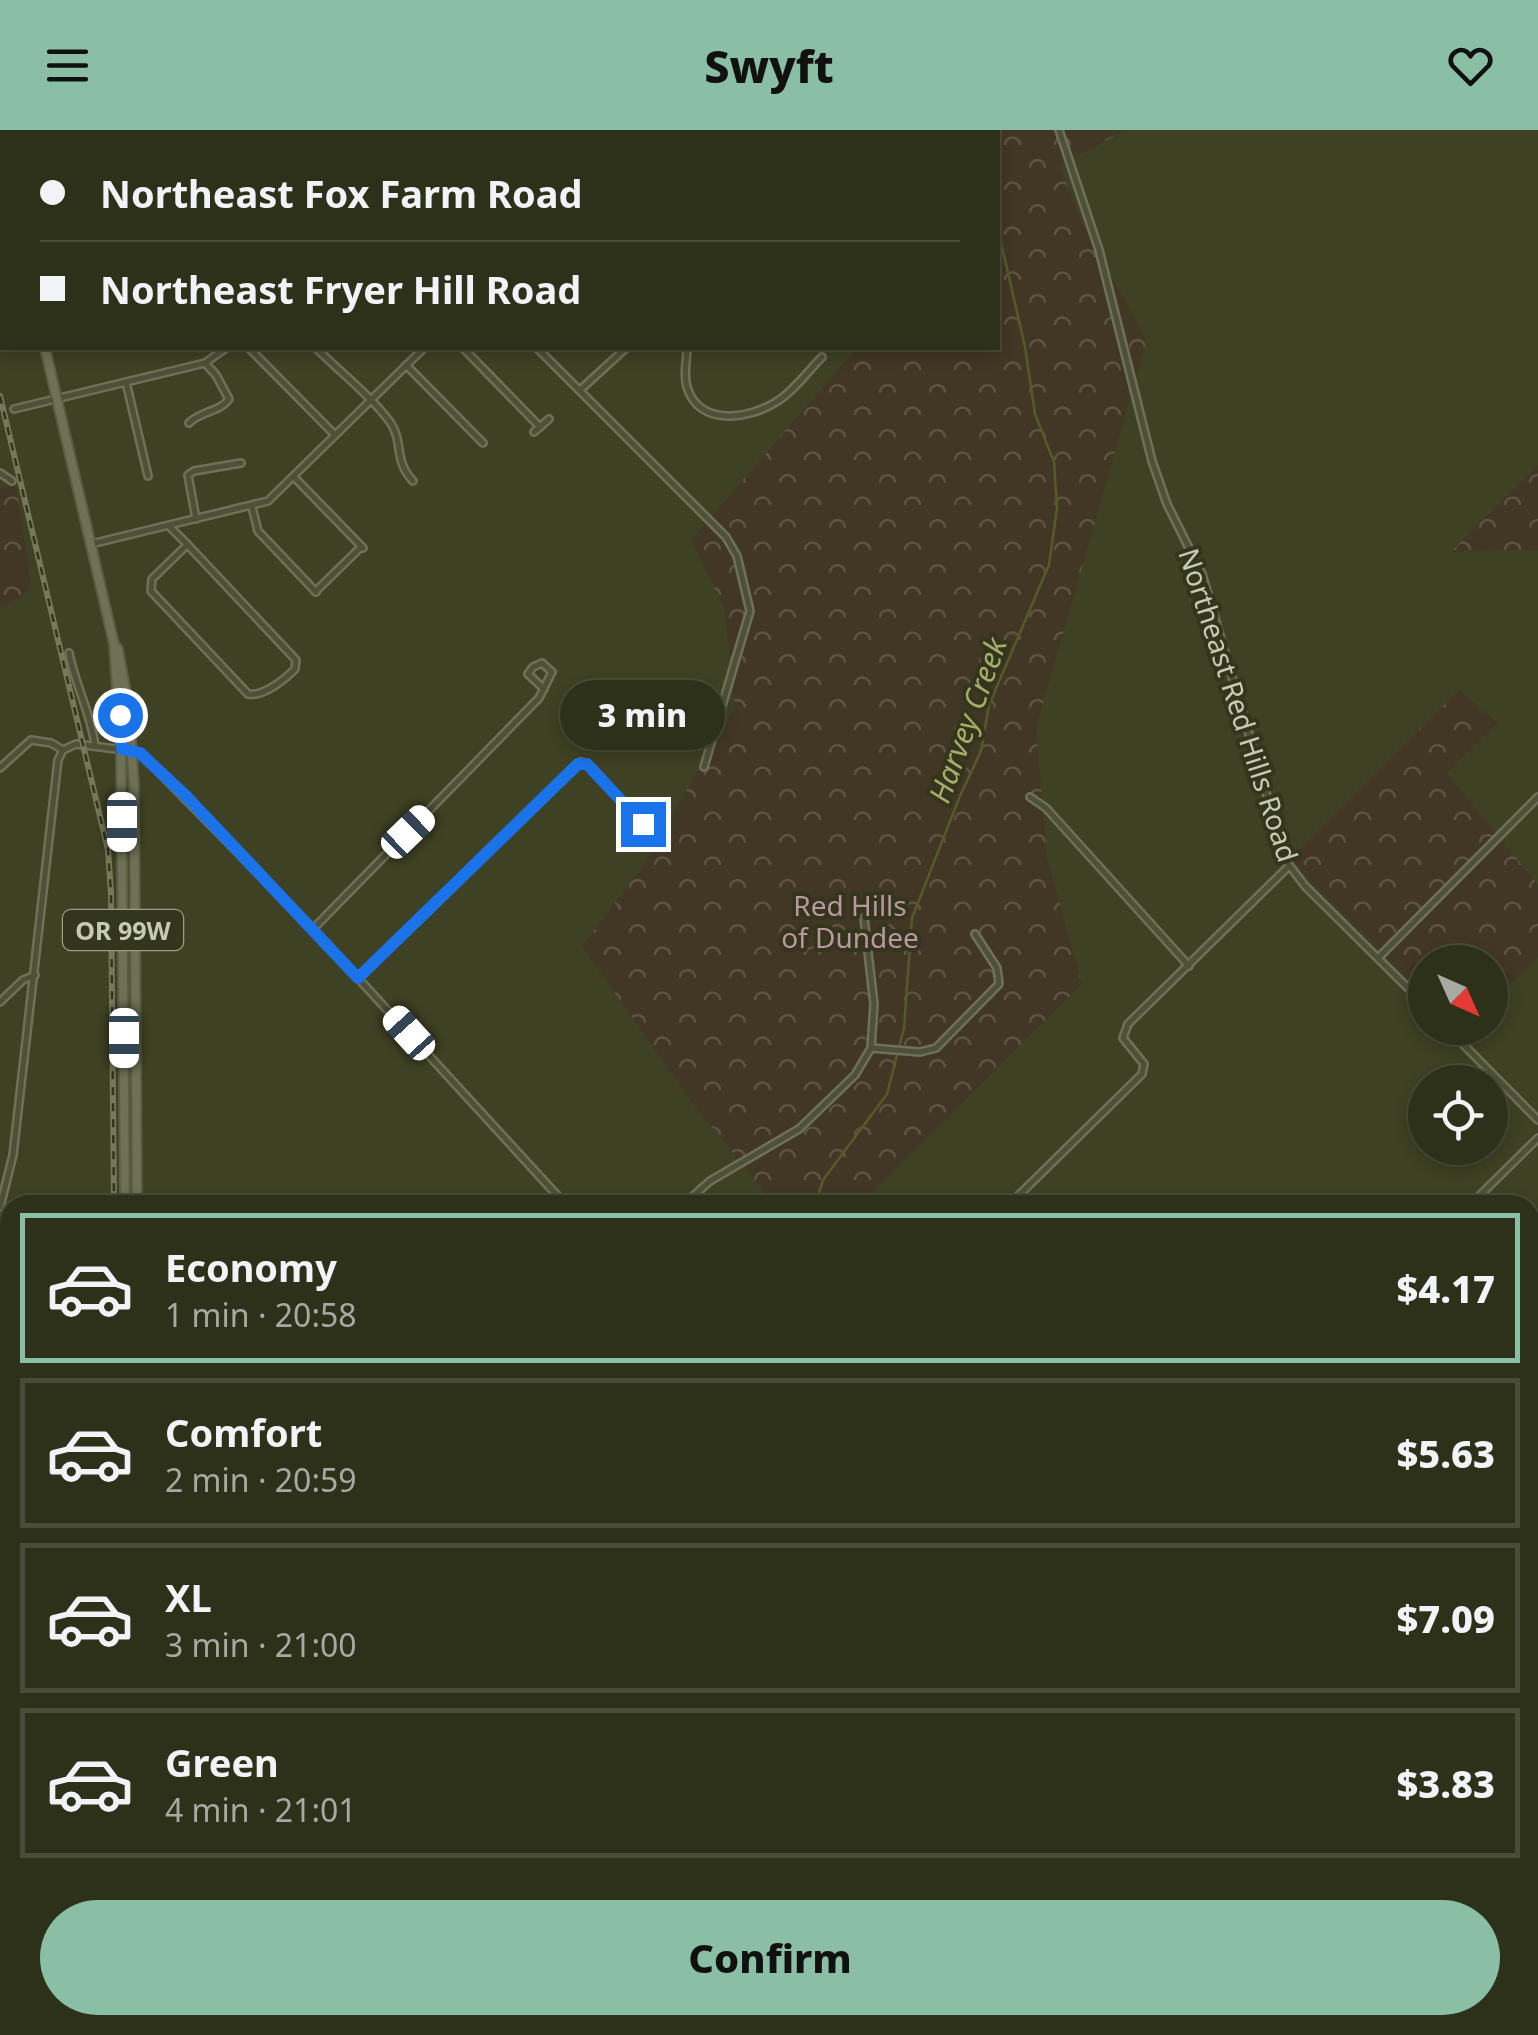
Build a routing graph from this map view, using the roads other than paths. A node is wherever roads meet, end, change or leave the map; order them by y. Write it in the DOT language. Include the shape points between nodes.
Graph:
graph roads {
  1 [pos="1059,130"];
  2 [pos="45,350"];
  3 [pos="223,350"];
  4 [pos="251,350"];
  5 [pos="318,350"];
  6 [pos="422,350"];
  7 [pos="465,350"];
  8 [pos="538,350"];
  9 [pos="621,350"];
  10 [pos="687,350"];
  11 [pos="822,357"];
  12 [pos="204,362"];
  13 [pos="406,365"];
  14 [pos="126,382"];
  15 [pos="580,390"];
  16 [pos="57,398"];
  17 [pos="370,401"];
  18 [pos="14,409"];
  19 [pos="549,419"];
  20 [pos="188,423"];
  21 [pos="335,435"];
  22 [pos="483,443"];
  23 [pos="241,463"];
  24 [pos="0,474"];
  25 [pos="148,476"];
  26 [pos="294,477"];
  27 [pos="413,480"];
  28 [pos="12,481"];
  29 [pos="252,507"];
  30 [pos="196,520"];
  31 [pos="169,526"];
  32 [pos="91,544"];
  33 [pos="187,545"];
  34 [pos="114,644"];
  35 [pos="69,653"];
  36 [pos="544,689"];
  37 [pos="94,746"];
  38 [pos="122,749"];
  39 [pos="63,750"];
  40 [pos="132,751"];
  41 [pos="704,767"];
  42 [pos="0,768"];
  43 [pos="1030,797"];
  44 [pos="1538,797"];
  45 [pos="657,839"];
  46 [pos="1288,867"];
  47 [pos="864,918"];
  48 [pos="313,929"];
  49 [pos="975,934"];
  50 [pos="1378,958"];
  51 [pos="1188,966"];
  52 [pos="34,974"];
  53 [pos="358,978"];
  54 [pos="1408,988"];
  55 [pos="0,1002"];
  56 [pos="1464,1045"];
  57 [pos="871,1048"];
  58 [pos="1538,1120"];
  59 [pos="1538,1138"];
  60 [pos="3,1195"];
  61 [pos="125,1195"];
  62 [pos="137,1195"];
  63 [pos="557,1195"];
  64 [pos="694,1195"];
  65 [pos="1019,1195"];
  66 [pos="1480,1195"];
  1 -- 46 [label="street, Northeast Red Hills Road" via="1100,250 1152,461 1202,574"];
  2 -- 16 [label="main road, OR 99W"];
  3 -- 12 [label="street"];
  4 -- 21 [label="street"];
  5 -- 17 [label="street"];
  6 -- 13 [label="street"];
  7 -- 19 [label="street" via="537,430"];
  8 -- 15 [label="street"];
  9 -- 15 [label="street"];
  10 -- 11 [label="street" via="689,393 706,412 725,417 778,402"];
  12 -- 14 [label="street"];
  12 -- 20 [label="street" via="229,399"];
  13 -- 17 [label="street"];
  13 -- 22 [label="street"];
  14 -- 16 [label="street"];
  14 -- 25 [label="street"];
  15 -- 41 [label="street" via="726,537 737,556 750,612"];
  16 -- 18 [label="street"];
  16 -- 32 [label="main road, OR 99W"];
  17 -- 21 [label="street"];
  17 -- 27 [label="street" via="390,422 400,466"];
  21 -- 26 [label="street"];
  23 -- 30 [label="street" via="190,472"];
  24 -- 28 [label="street"];
  26 -- 29 [label="street"];
  26 -- 29 [label="street" via="362,548 316,592 260,534"];
  29 -- 30 [label="street"];
  30 -- 31 [label="street"];
  31 -- 32 [label="street"];
  31 -- 33 [label="street"];
  32 -- 34 [label="main road, OR 99W"];
  33 -- 33 [label="street" via="152,578 151,592 254,696 290,674 296,660"];
  34 -- 38 [label="main road, OR 99W"];
  34 -- 40 [label="main road, OR 99W"];
  35 -- 37 [label="street"];
  36 -- 36 [label="street" via="552,672 542,663 528,674"];
  36 -- 48 [label="street"];
  37 -- 38 [label="street"];
  37 -- 39 [label="street"];
  38 -- 40 [label="street"];
  38 -- 61 [label="main road, OR 99W"];
  39 -- 42 [label="street" via="31,740"];
  39 -- 52 [label="street"];
  40 -- 48 [label="street" via="187,797"];
  40 -- 62 [label="main road, OR 99W"];
  43 -- 51 [label="street"];
  44 -- 50 [label="street"];
  45 -- 53 [label="street" via="581,762"];
  46 -- 50 [label="street, Northeast Red Hills Road"];
  46 -- 51 [label="street"];
  47 -- 57 [label="street" via="874,1004"];
  48 -- 53 [label="street"];
  49 -- 57 [label="street" via="999,984 936,1048"];
  50 -- 54 [label="street, Northeast Red Hills Road"];
  51 -- 65 [label="street" via="1125,1028 1126,1044 1144,1064 1140,1078"];
  52 -- 55 [label="street"];
  52 -- 60 [label="street"];
  53 -- 63 [label="street"];
  56 -- 58 [label="street"];
  57 -- 64 [label="street" via="856,1075 799,1129"];
  59 -- 66 [label="street"];
}
